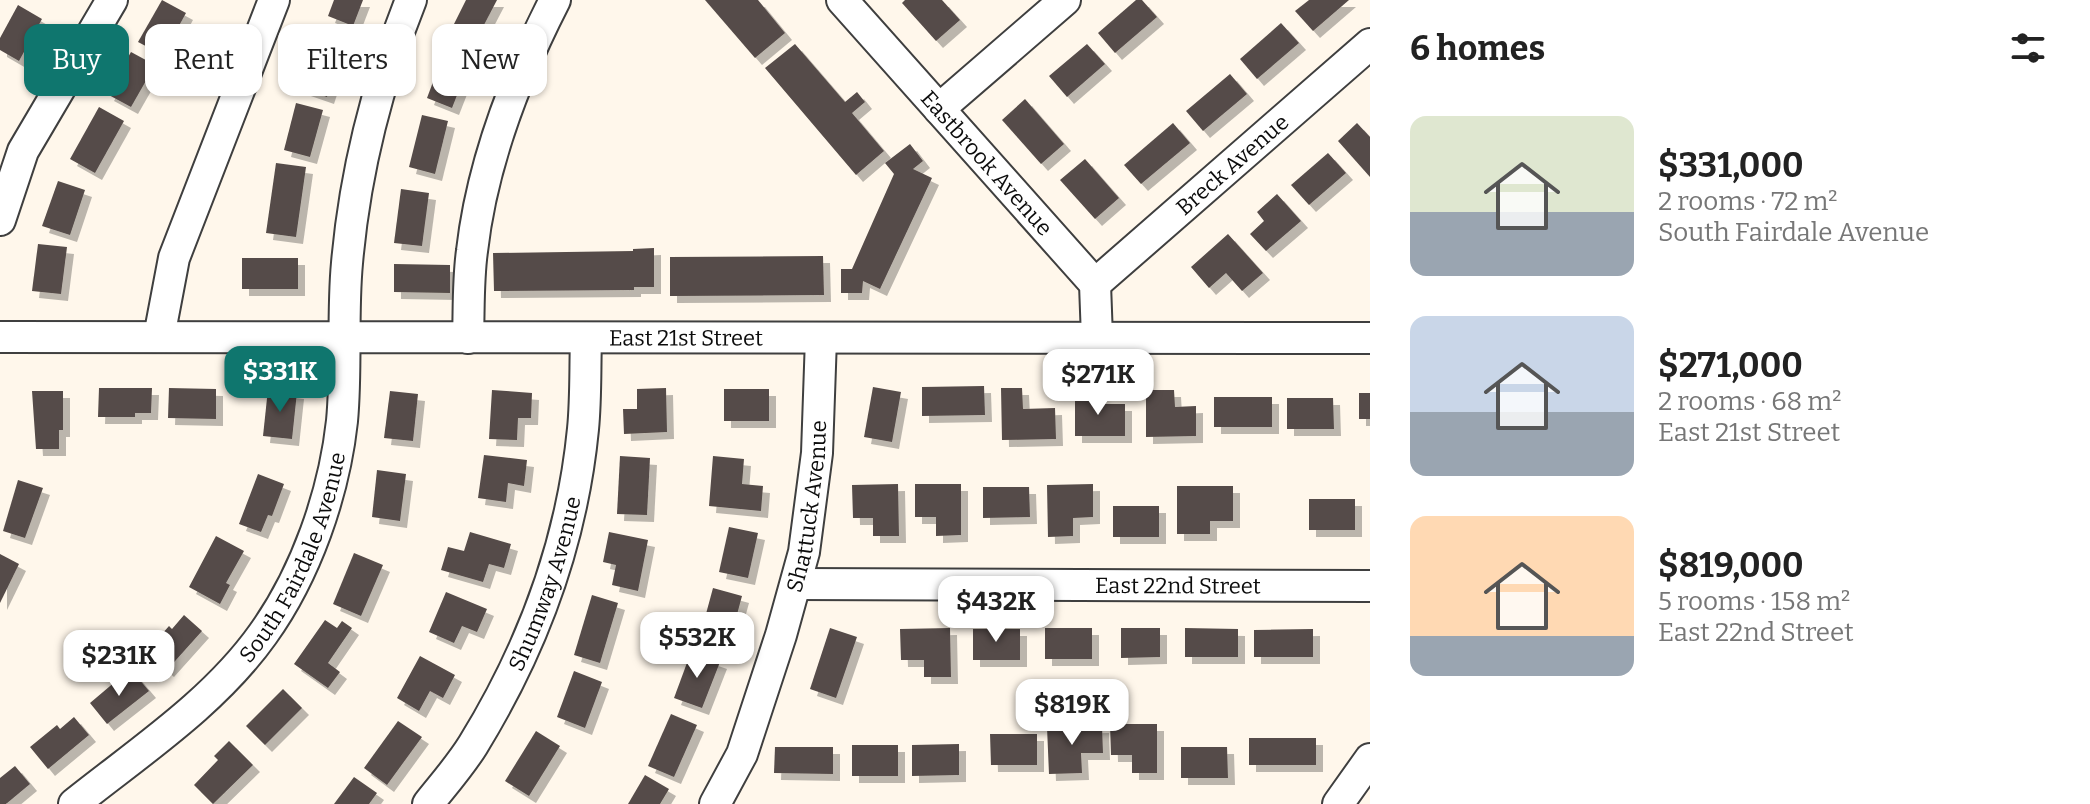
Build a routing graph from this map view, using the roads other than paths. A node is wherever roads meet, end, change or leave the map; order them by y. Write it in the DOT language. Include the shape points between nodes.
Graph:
graph roads {
  1 [pos="112,0"];
  2 [pos="274,0"];
  3 [pos="411,0"];
  4 [pos="555,0"];
  5 [pos="842,0"];
  6 [pos="1065,0"];
  7 [pos="1370,44"];
  8 [pos="939,109"];
  9 [pos="0,220"];
  10 [pos="1095,284"];
  11 [pos="0,337"];
  12 [pos="159,337"];
  13 [pos="344,338"];
  14 [pos="468,338"];
  15 [pos="586,338"];
  16 [pos="821,338"];
  17 [pos="1097,338"];
  18 [pos="1370,338"];
  19 [pos="796,584"];
  20 [pos="1370,586"];
  21 [pos="1370,759"];
  22 [pos="74,804"];
  23 [pos="428,804"];
  24 [pos="715,804"];
  25 [pos="1338,804"];
  1 -- 9 [label="street" via="23,151"];
  2 -- 12 [label="street" via="174,258"];
  3 -- 13 [label="street, South Fairdale Avenue" via="377,91 355,187"];
  4 -- 14 [label="street" via="516,83 488,166 472,251"];
  5 -- 8 [label="street, Eastbrook Avenue"];
  6 -- 8 [label="street"];
  7 -- 10 [label="street, Breck Avenue"];
  8 -- 10 [label="street, Eastbrook Avenue"];
  10 -- 17 [label="street"];
  11 -- 12 [label="street, East 21st Street"];
  12 -- 13 [label="street, East 21st Street"];
  13 -- 14 [label="street, East 21st Street"];
  13 -- 22 [label="street, South Fairdale Avenue" via="335,463 313,536 263,634 211,694"];
  14 -- 15 [label="street, East 21st Street"];
  15 -- 16 [label="street, East 21st Street"];
  15 -- 23 [label="street, Shumway Avenue" via="580,445 568,524 546,599 472,747"];
  16 -- 17 [label="street, East 21st Street"];
  16 -- 19 [label="street, Shattuck Avenue" via="812,503"];
  17 -- 18 [label="street, East 21st Street"];
  19 -- 20 [label="street, East 22nd Street"];
  19 -- 24 [label="street, Shattuck Avenue" via="742,754"];
  21 -- 25 [label="street"];
}
